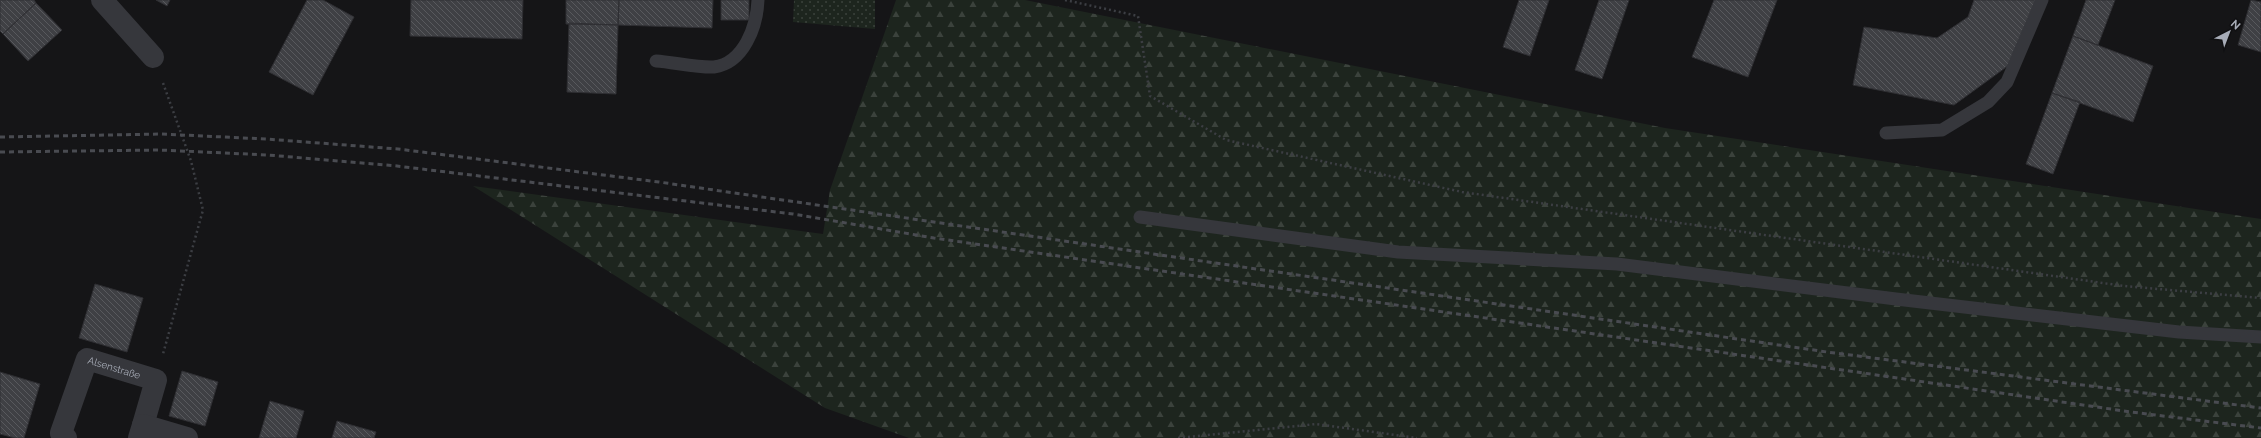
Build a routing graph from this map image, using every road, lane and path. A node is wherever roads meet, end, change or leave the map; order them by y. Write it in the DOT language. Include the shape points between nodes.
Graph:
graph roads {
  1 [pos="102,0"];
  2 [pos="758,0"];
  3 [pos="1065,0"];
  4 [pos="2042,0"];
  5 [pos="153,57"];
  6 [pos="656,61"];
  7 [pos="1886,133"];
  8 [pos="1140,217"];
  9 [pos="2261,298"];
  10 [pos="2261,338"];
  11 [pos="156,380"];
  12 [pos="141,432"];
  13 [pos="66,438"];
  14 [pos="187,438"];
  15 [pos="1178,438"];
  16 [pos="1417,438"];
  1 -- 5 [label="street"];
  2 -- 6 [label="lane" via="758,10 751,34 739,56 715,67"];
  3 -- 9 [label="path" via="1138,16 1150,96 1226,140 1462,192 2124,286"];
  4 -- 7 [label="lane" via="2007,82 1988,102 1942,130"];
  5 -- 11 [label="path" via="191,161 203,210"];
  8 -- 10 [label="lane" via="1398,252 1617,264 2179,332"];
  11 -- 12 [label="street, Alsenstraße"];
  11 -- 13 [label="street, Alsenstraße" via="87,358 61,433"];
  12 -- 14 [label="street, Alsenstraße"];
  15 -- 16 [label="path" via="1316,424"];
}
